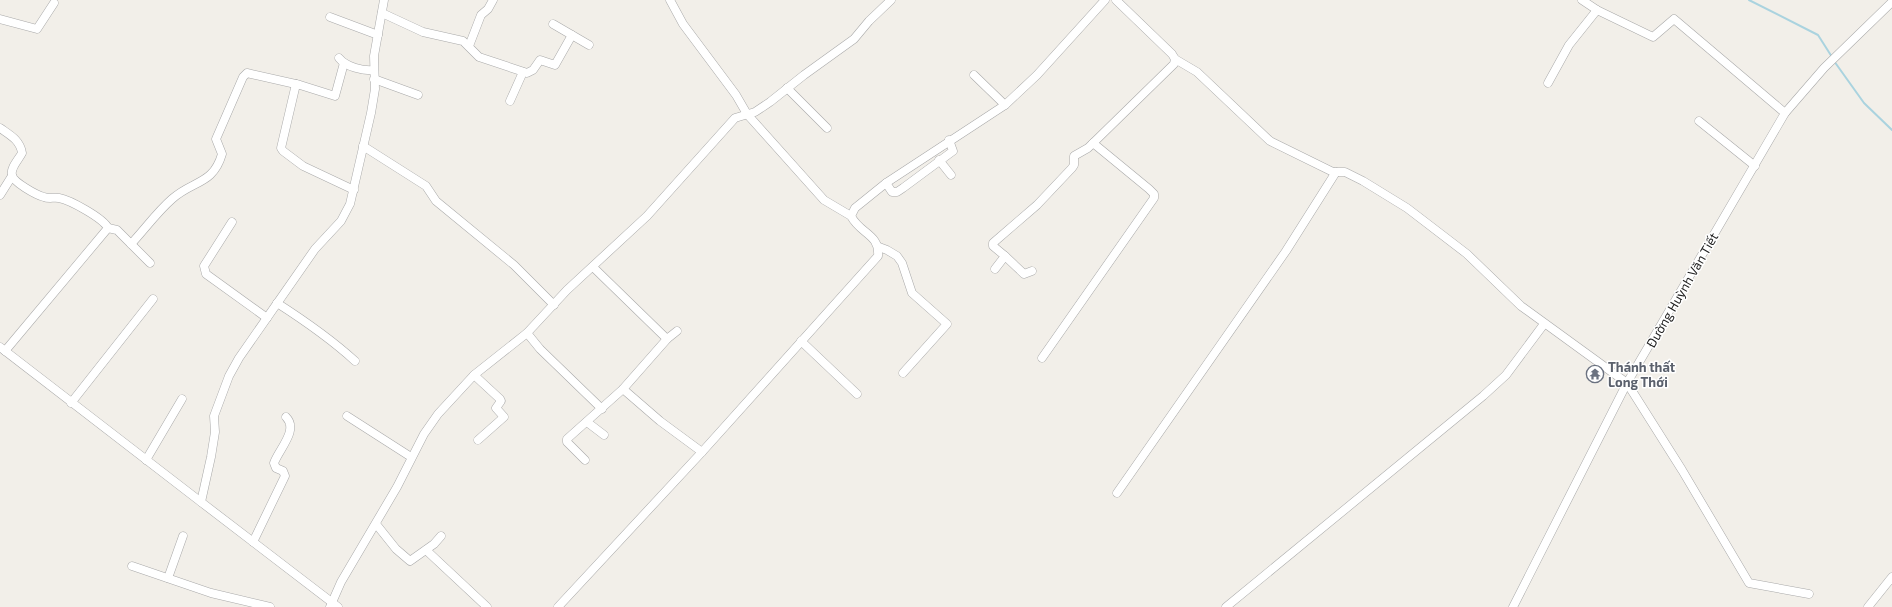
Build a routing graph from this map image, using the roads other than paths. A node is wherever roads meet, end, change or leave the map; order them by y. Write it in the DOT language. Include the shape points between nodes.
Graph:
graph roads {
  1 [pos="384,0"];
  2 [pos="493,0"];
  3 [pos="670,0"];
  4 [pos="1105,0"];
  5 [pos="1582,0"];
  6 [pos="887,1"];
  7 [pos="1121,2"];
  8 [pos="1892,2"];
  9 [pos="54,3"];
  10 [pos="1597,10"];
  11 [pos="382,13"];
  12 [pos="330,17"];
  13 [pos="0,19"];
  14 [pos="553,24"];
  15 [pos="378,35"];
  16 [pos="572,35"];
  17 [pos="589,45"];
  18 [pos="469,46"];
  19 [pos="1175,59"];
  20 [pos="374,70"];
  21 [pos="523,72"];
  22 [pos="974,75"];
  23 [pos="374,79"];
  24 [pos="1548,83"];
  25 [pos="296,84"];
  26 [pos="787,88"];
  27 [pos="418,95"];
  28 [pos="510,101"];
  29 [pos="1005,105"];
  30 [pos="1785,113"];
  31 [pos="747,114"];
  32 [pos="1699,121"];
  33 [pos="0,128"];
  34 [pos="827,128"];
  35 [pos="950,140"];
  36 [pos="1093,143"];
  37 [pos="363,146"];
  38 [pos="939,160"];
  39 [pos="1755,166"];
  40 [pos="1336,172"];
  41 [pos="951,175"];
  42 [pos="12,176"];
  43 [pos="886,183"];
  44 [pos="354,190"];
  45 [pos="0,196"];
  46 [pos="852,216"];
  47 [pos="232,222"];
  48 [pos="108,228"];
  49 [pos="131,244"];
  50 [pos="879,248"];
  51 [pos="1005,256"];
  52 [pos="150,263"];
  53 [pos="593,267"];
  54 [pos="995,269"];
  55 [pos="1032,271"];
  56 [pos="152,299"];
  57 [pos="277,303"];
  58 [pos="554,305"];
  59 [pos="267,318"];
  60 [pos="1544,324"];
  61 [pos="677,331"];
  62 [pos="527,333"];
  63 [pos="667,339"];
  64 [pos="801,341"];
  65 [pos="3,349"];
  66 [pos="1042,358"];
  67 [pos="355,361"];
  68 [pos="903,373"];
  69 [pos="474,374"];
  70 [pos="1627,383"];
  71 [pos="623,390"];
  72 [pos="857,394"];
  73 [pos="182,399"];
  74 [pos="71,403"];
  75 [pos="602,409"];
  76 [pos="347,416"];
  77 [pos="286,417"];
  78 [pos="587,422"];
  79 [pos="604,436"];
  80 [pos="478,440"];
  81 [pos="702,452"];
  82 [pos="411,457"];
  83 [pos="146,460"];
  84 [pos="585,460"];
  85 [pos="1117,493"];
  86 [pos="201,502"];
  87 [pos="376,524"];
  88 [pos="183,536"];
  89 [pos="441,536"];
  90 [pos="253,542"];
  91 [pos="426,550"];
  92 [pos="132,566"];
  93 [pos="1892,577"];
  94 [pos="168,578"];
  95 [pos="1809,594"];
  96 [pos="330,604"];
  97 [pos="270,607"];
  98 [pos="338,607"];
  99 [pos="487,607"];
  100 [pos="558,607"];
  101 [pos="1226,607"];
  102 [pos="1513,607"];
  103 [pos="1868,607"];
  1 -- 11 [label="street"];
  2 -- 18 [label="street" via="481,15"];
  3 -- 31 [label="street" via="683,24 736,95"];
  4 -- 29 [label="street" via="1037,75"];
  5 -- 10 [label="street"];
  6 -- 26 [label="street" via="854,38"];
  7 -- 19 [label="street"];
  8 -- 30 [label="street, Đường Huỳnh Văn Tiết" via="1824,68"];
  9 -- 13 [label="street" via="37,29"];
  10 -- 24 [label="street" via="1569,45"];
  10 -- 30 [label="street" via="1653,37 1674,19"];
  11 -- 15 [label="street"];
  11 -- 18 [label="street" via="423,32 457,39"];
  12 -- 15 [label="street"];
  14 -- 16 [label="street"];
  15 -- 20 [label="street"];
  16 -- 17 [label="street"];
  16 -- 21 [label="street" via="555,65 540,60 530,72"];
  18 -- 21 [label="street" via="479,57"];
  19 -- 36 [label="street" via="1174,64"];
  19 -- 40 [label="street" via="1196,72 1270,141"];
  20 -- 23 [label="street"];
  20 -- 25 [label="street" via="366,71 342,60 335,96"];
  21 -- 28 [label="street"];
  22 -- 29 [label="street"];
  23 -- 27 [label="street"];
  23 -- 37 [label="street" via="375,90"];
  25 -- 44 [label="street" via="281,148 283,152 304,166"];
  25 -- 49 [label="street" via="247,73 242,77 216,138 222,154 216,169 204,182 190,186 172,199"];
  26 -- 31 [label="street" via="770,102"];
  26 -- 34 [label="street"];
  29 -- 35 [label="street"];
  30 -- 39 [label="street, Đường Huỳnh Văn Tiết"];
  31 -- 46 [label="street" via="824,200"];
  31 -- 53 [label="street" via="735,118 722,130 647,216"];
  32 -- 39 [label="street"];
  33 -- 42 [label="street" via="16,140 21,148 22,153 12,170"];
  35 -- 38 [label="street" via="954,150"];
  35 -- 43 [label="street"];
  36 -- 51 [label="street" via="1074,156 1072,168 1037,205 993,243 993,246"];
  36 -- 66 [label="street" via="1149,189 1154,198"];
  37 -- 44 [label="street"];
  37 -- 58 [label="street" via="426,186 436,201 514,265"];
  38 -- 41 [label="street"];
  38 -- 43 [label="street" via="897,192 891,191"];
  39 -- 70 [label="street, Đường Huỳnh Văn Tiết"];
  40 -- 60 [label="street" via="1346,172 1407,208 1467,254 1521,306"];
  40 -- 85 [label="street" via="1286,251"];
  42 -- 45 [label="street"];
  42 -- 48 [label="street" via="15,181 44,198 60,198 78,206 98,218"];
  43 -- 46 [label="street" via="855,208"];
  44 -- 57 [label="street" via="341,221 315,249"];
  46 -- 50 [label="street" via="854,222 876,240"];
  47 -- 59 [label="street" via="204,266 204,270"];
  48 -- 49 [label="street" via="117,230"];
  48 -- 65 [label="street"];
  49 -- 52 [label="street"];
  50 -- 64 [label="street" via="878,256"];
  50 -- 68 [label="street" via="897,256 902,263 912,293 947,324"];
  51 -- 54 [label="street"];
  51 -- 55 [label="street" via="1024,274"];
  53 -- 58 [label="street"];
  53 -- 63 [label="street"];
  56 -- 74 [label="street"];
  57 -- 59 [label="street"];
  57 -- 67 [label="street" via="303,319"];
  58 -- 62 [label="street"];
  59 -- 86 [label="street" via="229,376 214,416 215,432"];
  60 -- 70 [label="street"];
  60 -- 101 [label="street" via="1506,375 1483,396"];
  61 -- 63 [label="street"];
  62 -- 69 [label="street"];
  62 -- 75 [label="street"];
  63 -- 71 [label="street"];
  64 -- 72 [label="street"];
  64 -- 81 [label="street"];
  65 -- 74 [label="street"];
  69 -- 80 [label="street" via="500,399 496,408 504,418"];
  69 -- 82 [label="street" via="438,414"];
  70 -- 95 [label="street" via="1749,583"];
  70 -- 102 [label="street, Đường Huỳnh Văn Tiết"];
  71 -- 75 [label="street"];
  71 -- 81 [label="street"];
  73 -- 83 [label="street"];
  74 -- 83 [label="street"];
  75 -- 78 [label="street"];
  76 -- 82 [label="street"];
  77 -- 90 [label="street" via="291,429 274,463 285,476"];
  78 -- 79 [label="street"];
  78 -- 84 [label="street" via="567,439"];
  81 -- 100 [label="street"];
  82 -- 87 [label="street"];
  83 -- 86 [label="street"];
  86 -- 90 [label="street"];
  87 -- 91 [label="street" via="408,560 412,561"];
  87 -- 96 [label="street"];
  88 -- 94 [label="street"];
  89 -- 91 [label="street"];
  90 -- 96 [label="street"];
  91 -- 99 [label="street"];
  92 -- 94 [label="street"];
  93 -- 103 [label="street"];
  94 -- 97 [label="street" via="211,593"];
  96 -- 98 [label="street"];
}
